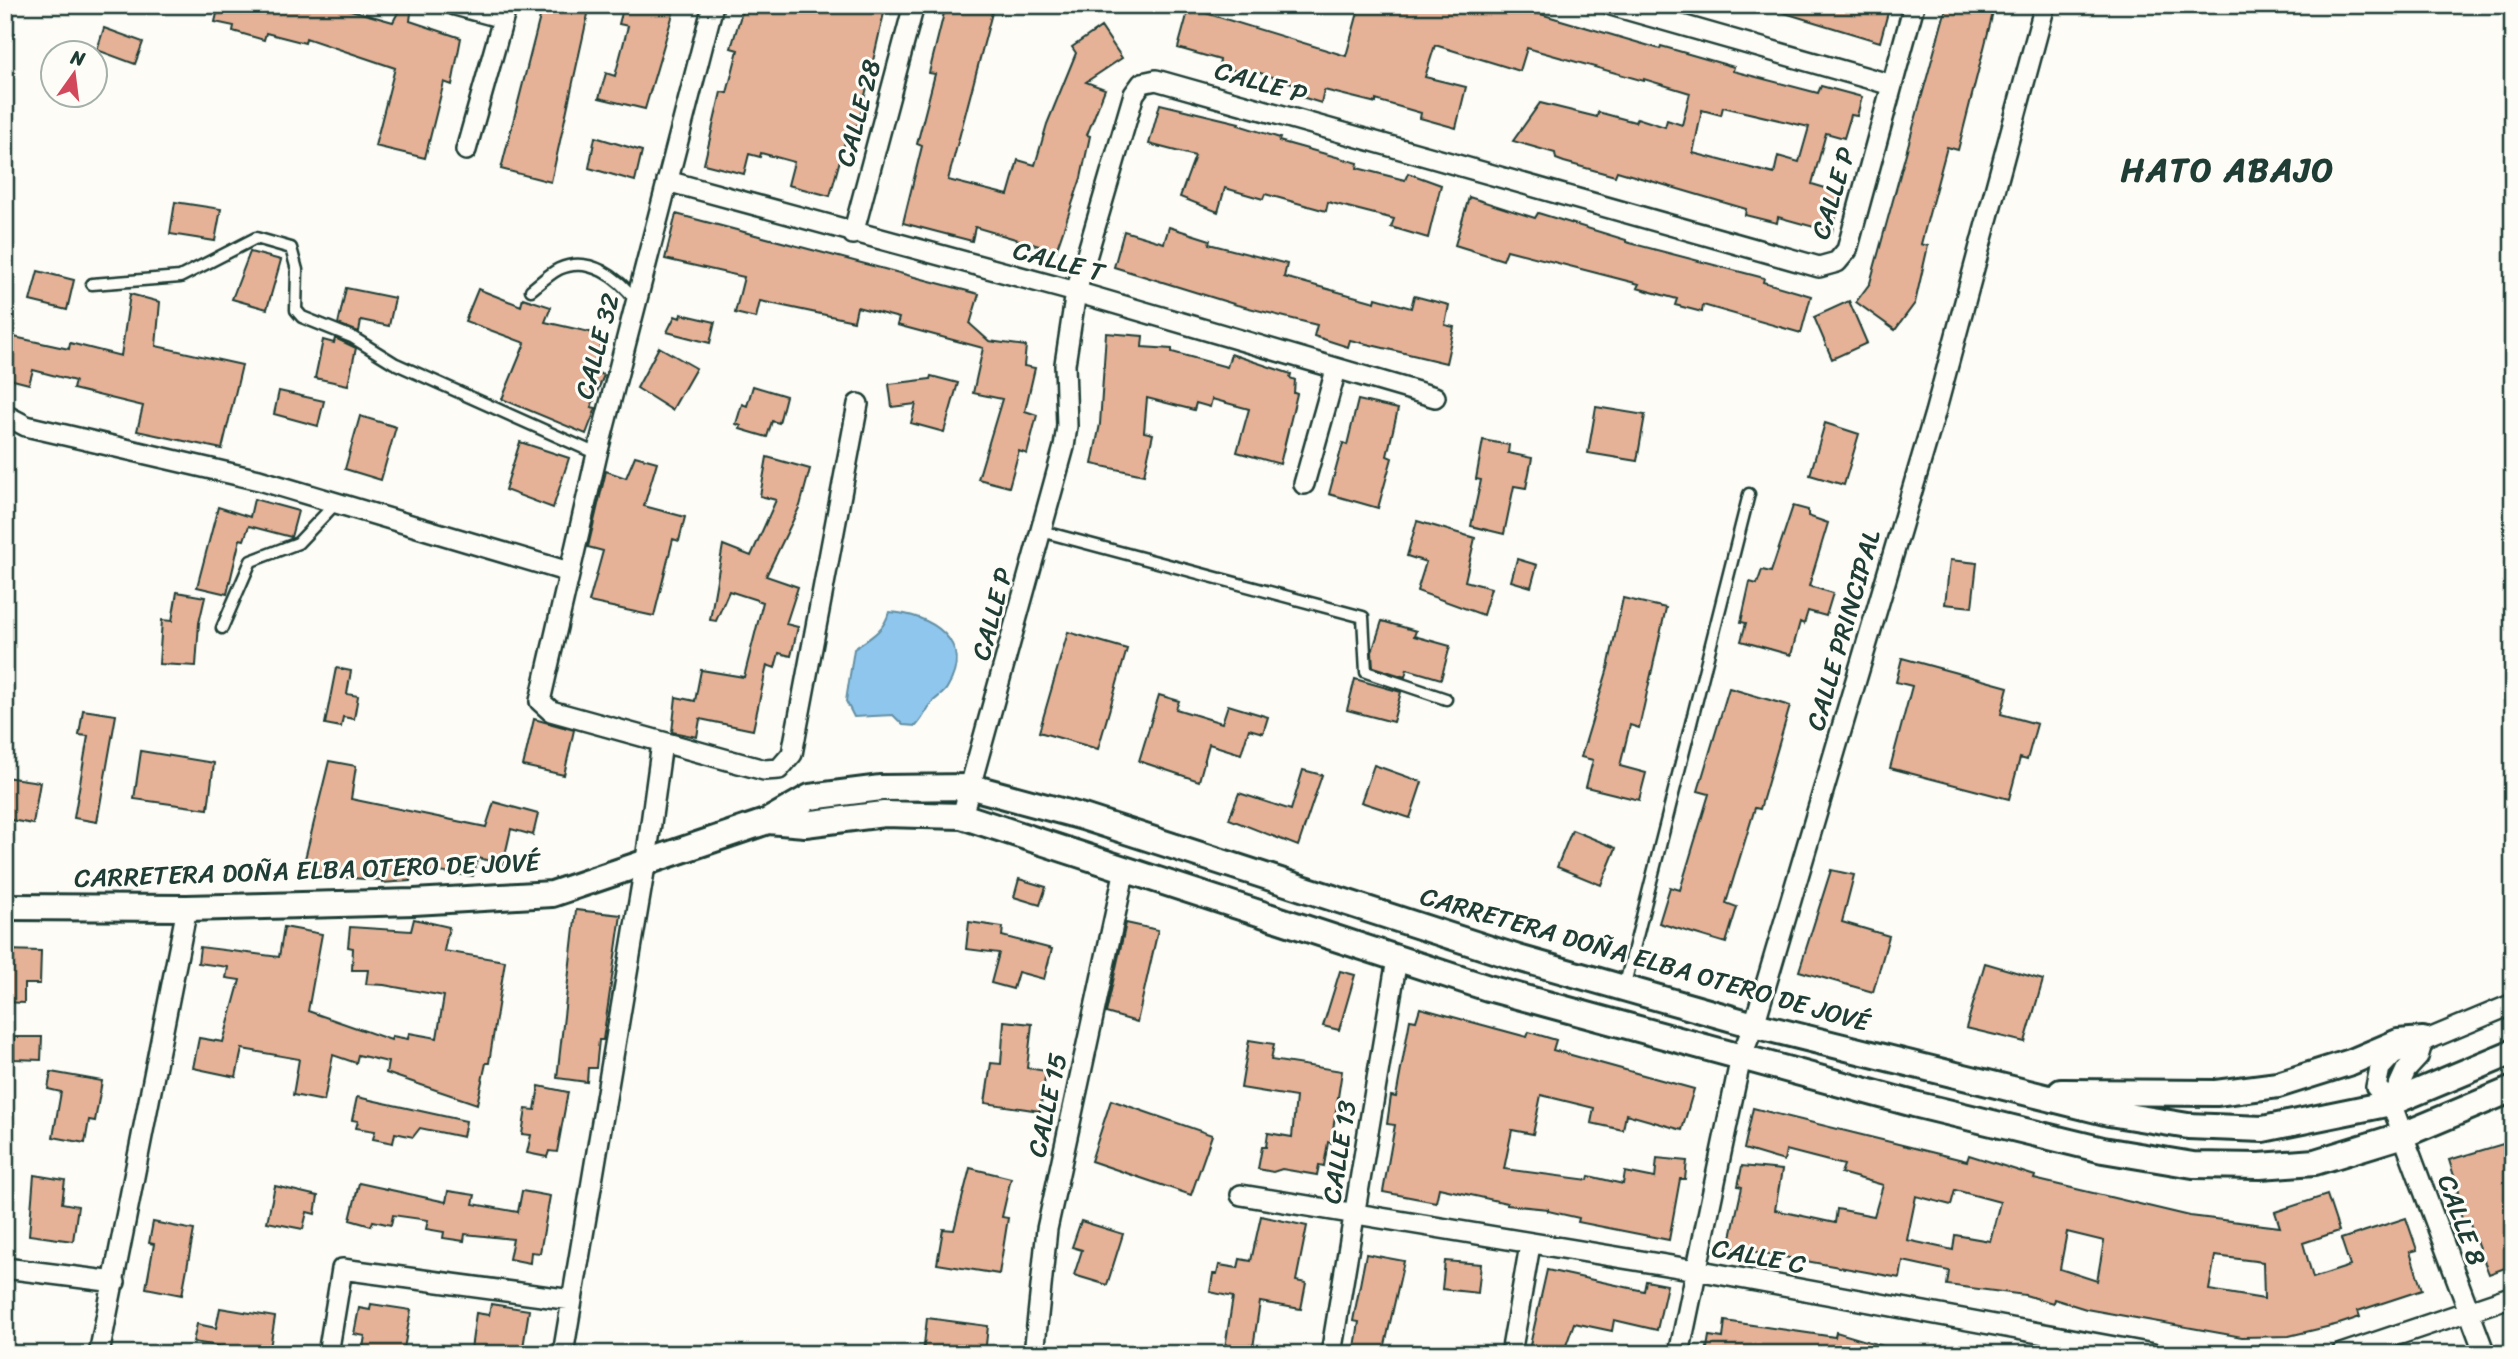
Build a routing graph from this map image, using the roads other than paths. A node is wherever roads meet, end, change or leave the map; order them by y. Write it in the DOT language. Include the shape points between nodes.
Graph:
graph roads {
  1 [pos="455,5"];
  2 [pos="713,5"];
  3 [pos="914,5"];
  4 [pos="1611,5"];
  5 [pos="1914,5"];
  6 [pos="2045,5"];
  7 [pos="505,12"];
  8 [pos="1892,85"];
  9 [pos="466,150"];
  10 [pos="667,181"];
  11 [pos="853,234"];
  12 [pos="92,284"];
  13 [pos="531,290"];
  14 [pos="1076,292"];
  15 [pos="636,302"];
  16 [pos="1336,370"];
  17 [pos="1435,397"];
  18 [pos="858,404"];
  19 [pos="5,415"];
  20 [pos="597,454"];
  21 [pos="1304,484"];
  22 [pos="1749,494"];
  23 [pos="335,504"];
  24 [pos="1041,531"];
  25 [pos="569,572"];
  26 [pos="222,628"];
  27 [pos="1446,699"];
  28 [pos="662,743"];
  29 [pos="972,787"];
  30 [pos="962,816"];
  31 [pos="768,821"];
  32 [pos="646,860"];
  33 [pos="1125,869"];
  34 [pos="5,907"];
  35 [pos="187,908"];
  36 [pos="1397,959"];
  37 [pos="1624,988"];
  38 [pos="2513,1004"];
  39 [pos="1755,1025"];
  40 [pos="2423,1040"];
  41 [pos="2513,1052"];
  42 [pos="1741,1057"];
  43 [pos="2513,1089"];
  44 [pos="2035,1095"];
  45 [pos="2391,1103"];
  46 [pos="2403,1135"];
  47 [pos="1241,1195"];
  48 [pos="1356,1216"];
  49 [pos="1530,1245"];
  50 [pos="5,1268"];
  51 [pos="1696,1270"];
  52 [pos="115,1282"];
  53 [pos="2513,1296"];
  54 [pos="572,1300"];
  55 [pos="2468,1313"];
  56 [pos="2054,1346"];
  57 [pos="99,1354"];
  58 [pos="328,1354"];
  59 [pos="563,1354"];
  60 [pos="1034,1354"];
  61 [pos="1331,1354"];
  62 [pos="1511,1354"];
  63 [pos="1679,1354"];
  64 [pos="2152,1354"];
  65 [pos="2341,1354"];
  66 [pos="2485,1354"];
  1 -- 7 [label="street"];
  2 -- 10 [label="street, CALLE 32"];
  3 -- 11 [label="street, CALLE 28"];
  4 -- 8 [label="street"];
  5 -- 8 [label="street, CALLE P"];
  6 -- 39 [label="street, CALLE PRINCIPAL" via="1935,413"];
  7 -- 9 [label="street"];
  8 -- 14 [label="street, CALLE P" via="1847,250 1837,262 1819,267 1156,80 1142,83 1134,94"];
  10 -- 11 [label="street, CALLE T"];
  10 -- 15 [label="street, CALLE 32"];
  11 -- 14 [label="street, CALLE T"];
  12 -- 20 [label="lane" via="180,277 256,238 291,248 297,270 296,310 302,317"];
  13 -- 15 [label="lane" via="559,269 582,265 602,270 624,285"];
  14 -- 16 [label="street, CALLE T"];
  14 -- 24 [label="street, CALLE P" via="1065,364 1067,426"];
  15 -- 20 [label="street, CALLE 32"];
  16 -- 17 [label="street, CALLE T"];
  16 -- 21 [label="street"];
  18 -- 28 [label="street" via="792,754 779,769 764,770"];
  19 -- 23 [label="street" via="26,426 259,480"];
  20 -- 25 [label="street, CALLE 32"];
  22 -- 37 [label="lane"];
  23 -- 25 [label="street"];
  23 -- 26 [label="lane" via="298,543 251,561"];
  24 -- 27 [label="lane" via="1363,617 1366,672"];
  24 -- 29 [label="street, CALLE P"];
  25 -- 28 [label="street, CALLE 32" via="540,701 551,711"];
  28 -- 32 [label="street"];
  29 -- 30 [label="street, CALLE P"];
  29 -- 31 [label="street, CARRETERA DOÑA ELBA OTERO DE JOVÉ" via="881,788 810,797"];
  29 -- 37 [label="street, CARRETERA DOÑA ELBA OTERO DE JOVÉ" via="1083,817"];
  30 -- 31 [label="street, CARRETERA DOÑA ELBA OTERO DE JOVÉ" via="884,814 805,824"];
  30 -- 33 [label="street, CARRETERA DOÑA ELBA OTERO DE JOVÉ"];
  31 -- 32 [label="street, CARRETERA DOÑA ELBA OTERO DE JOVÉ"];
  32 -- 35 [label="street, CARRETERA DOÑA ELBA OTERO DE JOVÉ" via="552,894"];
  32 -- 54 [label="street"];
  33 -- 36 [label="street, CARRETERA DOÑA ELBA OTERO DE JOVÉ"];
  33 -- 60 [label="street, CALLE 15" via="1048,1228"];
  34 -- 35 [label="street, CARRETERA DOÑA ELBA OTERO DE JOVÉ"];
  35 -- 52 [label="street"];
  36 -- 42 [label="street, CARRETERA DOÑA ELBA OTERO DE JOVÉ"];
  36 -- 48 [label="street, CALLE 13"];
  37 -- 39 [label="street, CARRETERA DOÑA ELBA OTERO DE JOVÉ"];
  38 -- 40 [label="street"];
  39 -- 42 [label="street, CALLE PRINCIPAL"];
  39 -- 44 [label="street, CARRETERA DOÑA ELBA OTERO DE JOVÉ"];
  40 -- 44 [label="street" via="2398,1042 2278,1085 2216,1093 2077,1091"];
  40 -- 45 [label="street, CALLE 8" via="2393,1054 2380,1068 2376,1087"];
  41 -- 45 [label="street, CARRETERA DOÑA ELBA OTERO DE JOVÉ"];
  42 -- 46 [label="street, CARRETERA DOÑA ELBA OTERO DE JOVÉ" via="2103,1150 2193,1165 2315,1162"];
  42 -- 51 [label="street, CALLE PRINCIPAL"];
  43 -- 46 [label="street, CARRETERA DOÑA ELBA OTERO DE JOVÉ"];
  44 -- 45 [label="street, CARRETERA DOÑA ELBA OTERO DE JOVÉ" via="2188,1126 2263,1129"];
  45 -- 46 [label="street, CALLE 8"];
  46 -- 55 [label="street, CALLE 8"];
  47 -- 48 [label="street, CALLE C"];
  48 -- 49 [label="street, CALLE C"];
  48 -- 61 [label="street, CALLE 13"];
  49 -- 51 [label="street, CALLE C"];
  49 -- 62 [label="street"];
  50 -- 52 [label="street"];
  51 -- 56 [label="street, CALLE C"];
  51 -- 63 [label="street, CALLE PRINCIPAL"];
  52 -- 57 [label="street"];
  53 -- 55 [label="street"];
  54 -- 58 [label="street" via="342,1269"];
  54 -- 59 [label="street"];
  55 -- 65 [label="street"];
  55 -- 66 [label="street, CALLE 8"];
  56 -- 64 [label="street, CALLE C"];
}
